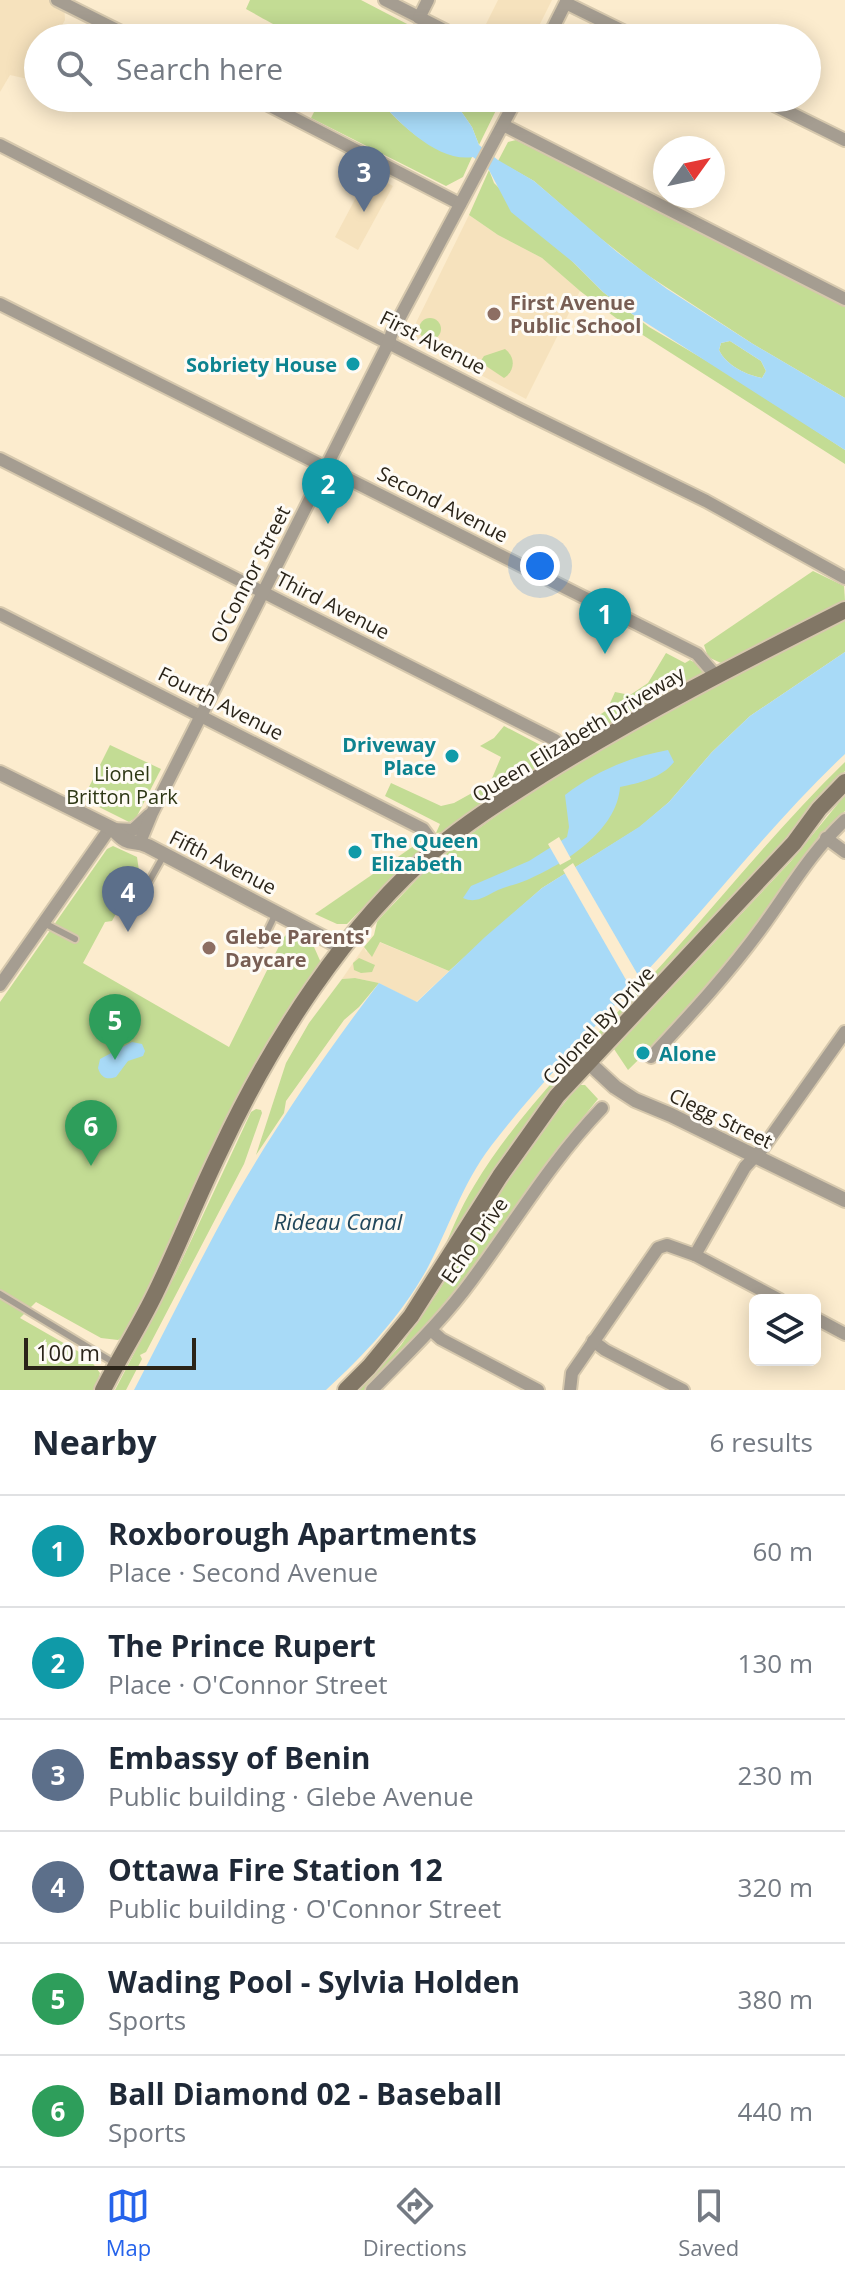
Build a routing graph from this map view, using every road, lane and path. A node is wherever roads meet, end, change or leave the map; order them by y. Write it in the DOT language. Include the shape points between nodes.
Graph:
graph roads {
  1 [pos="57,0"];
  2 [pos="385,0"];
  3 [pos="428,0"];
  4 [pos="566,2"];
  5 [pos="419,18"];
  6 [pos="105,24"];
  7 [pos="431,24"];
  8 [pos="555,24"];
  9 [pos="609,24"];
  10 [pos="282,112"];
  11 [pos="510,112"];
  12 [pos="788,112"];
  13 [pos="503,125"];
  14 [pos="845,140"];
  15 [pos="0,145"];
  16 [pos="460,204"];
  17 [pos="845,299"];
  18 [pos="0,304"];
  19 [pos="389,342"];
  20 [pos="0,459"];
  21 [pos="326,467"];
  22 [pos="845,578"];
  23 [pos="264,593"];
  24 [pos="845,610"];
  25 [pos="0,614"];
  26 [pos="716,676"];
  27 [pos="202,716"];
  28 [pos="564,752"];
  29 [pos="0,773"];
  30 [pos="845,782"];
  31 [pos="152,813"];
  32 [pos="845,820"];
  33 [pos="111,829"];
  34 [pos="826,838"];
  35 [pos="140,842"];
  36 [pos="437,848"];
  37 [pos="845,852"];
  38 [pos="164,854"];
  39 [pos="142,894"];
  40 [pos="277,913"];
  41 [pos="44,923"];
  42 [pos="75,939"];
  43 [pos="261,944"];
  44 [pos="343,948"];
  45 [pos="0,985"];
  46 [pos="845,1032"];
  47 [pos="651,1057"];
  48 [pos="587,1061"];
  49 [pos="602,1108"];
  50 [pos="756,1157"];
  51 [pos="845,1200"];
  52 [pos="695,1255"];
  53 [pos="0,1294"];
  54 [pos="769,1294"];
  55 [pos="821,1321"];
  56 [pos="431,1330"];
  57 [pos="845,1334"];
  58 [pos="593,1341"];
  59 [pos="116,1364"];
  60 [pos="103,1390"];
  61 [pos="346,1390"];
  62 [pos="372,1390"];
  63 [pos="538,1390"];
  64 [pos="570,1390"];
  65 [pos="683,1390"];
  1 -- 6 [label="street"];
  2 -- 5 [label="street"];
  3 -- 5 [label="street"];
  4 -- 8 [label="street"];
  4 -- 9 [label="street"];
  5 -- 7 [label="street"];
  10 -- 16 [label="street"];
  11 -- 13 [label="street, O'Connor Street"];
  12 -- 14 [label="street"];
  13 -- 16 [label="street, O'Connor Street"];
  13 -- 17 [label="street"];
  15 -- 19 [label="street, First Avenue"];
  16 -- 19 [label="street, O'Connor Street"];
  18 -- 21 [label="street, Second Avenue"];
  19 -- 21 [label="street, O'Connor Street"];
  19 -- 22 [label="street, First Avenue" via="706,501"];
  20 -- 23 [label="street, Third Avenue"];
  21 -- 23 [label="street, O'Connor Street"];
  21 -- 26 [label="street, Second Avenue" via="643,622 697,654"];
  23 -- 27 [label="street, O'Connor Street"];
  23 -- 28 [label="street, Third Avenue" via="555,740"];
  24 -- 26 [label="main road, Queen Elizabeth Driveway"];
  25 -- 27 [label="street, Fourth Avenue"];
  26 -- 28 [label="main road, Queen Elizabeth Driveway"];
  27 -- 31 [label="street, O'Connor Street"];
  27 -- 36 [label="street, Fourth Avenue" via="423,829"];
  28 -- 36 [label="main road, Queen Elizabeth Driveway"];
  29 -- 33 [label="street, Fifth Avenue"];
  30 -- 48 [label="main road, Colonel By Drive" via="685,961"];
  31 -- 33 [label="street" via="133,830"];
  31 -- 35 [label="street, O'Connor Street"];
  32 -- 34 [label="street"];
  33 -- 35 [label="street, Fifth Avenue" via="129,843"];
  33 -- 41 [label="street"];
  34 -- 37 [label="street"];
  34 -- 47 [label="street" via="762,928"];
  35 -- 38 [label="street, Fifth Avenue"];
  36 -- 44 [label="main road, Queen Elizabeth Driveway"];
  38 -- 39 [label="lane"];
  38 -- 40 [label="street, Fifth Avenue"];
  40 -- 43 [label="lane"];
  40 -- 44 [label="street, Fifth Avenue"];
  41 -- 42 [label="lane"];
  41 -- 45 [label="street"];
  44 -- 59 [label="main road, Queen Elizabeth Driveway" via="265,1064"];
  46 -- 50 [label="street"];
  48 -- 50 [label="street, Clegg Street" via="624,1094"];
  48 -- 61 [label="main road, Colonel By Drive" via="500,1176 411,1316"];
  49 -- 56 [label="street, Echo Drive" via="572,1139"];
  50 -- 51 [label="street, Clegg Street"];
  50 -- 52 [label="street" via="745,1167"];
  52 -- 54 [label="street"];
  52 -- 58 [label="street" via="667,1245 658,1248"];
  53 -- 59 [label="lane"];
  55 -- 57 [label="street"];
  56 -- 62 [label="street, Echo Drive"];
  56 -- 63 [label="street"];
  58 -- 64 [label="street" via="572,1373"];
  58 -- 65 [label="street"];
  59 -- 60 [label="main road, Queen Elizabeth Driveway"];
}
